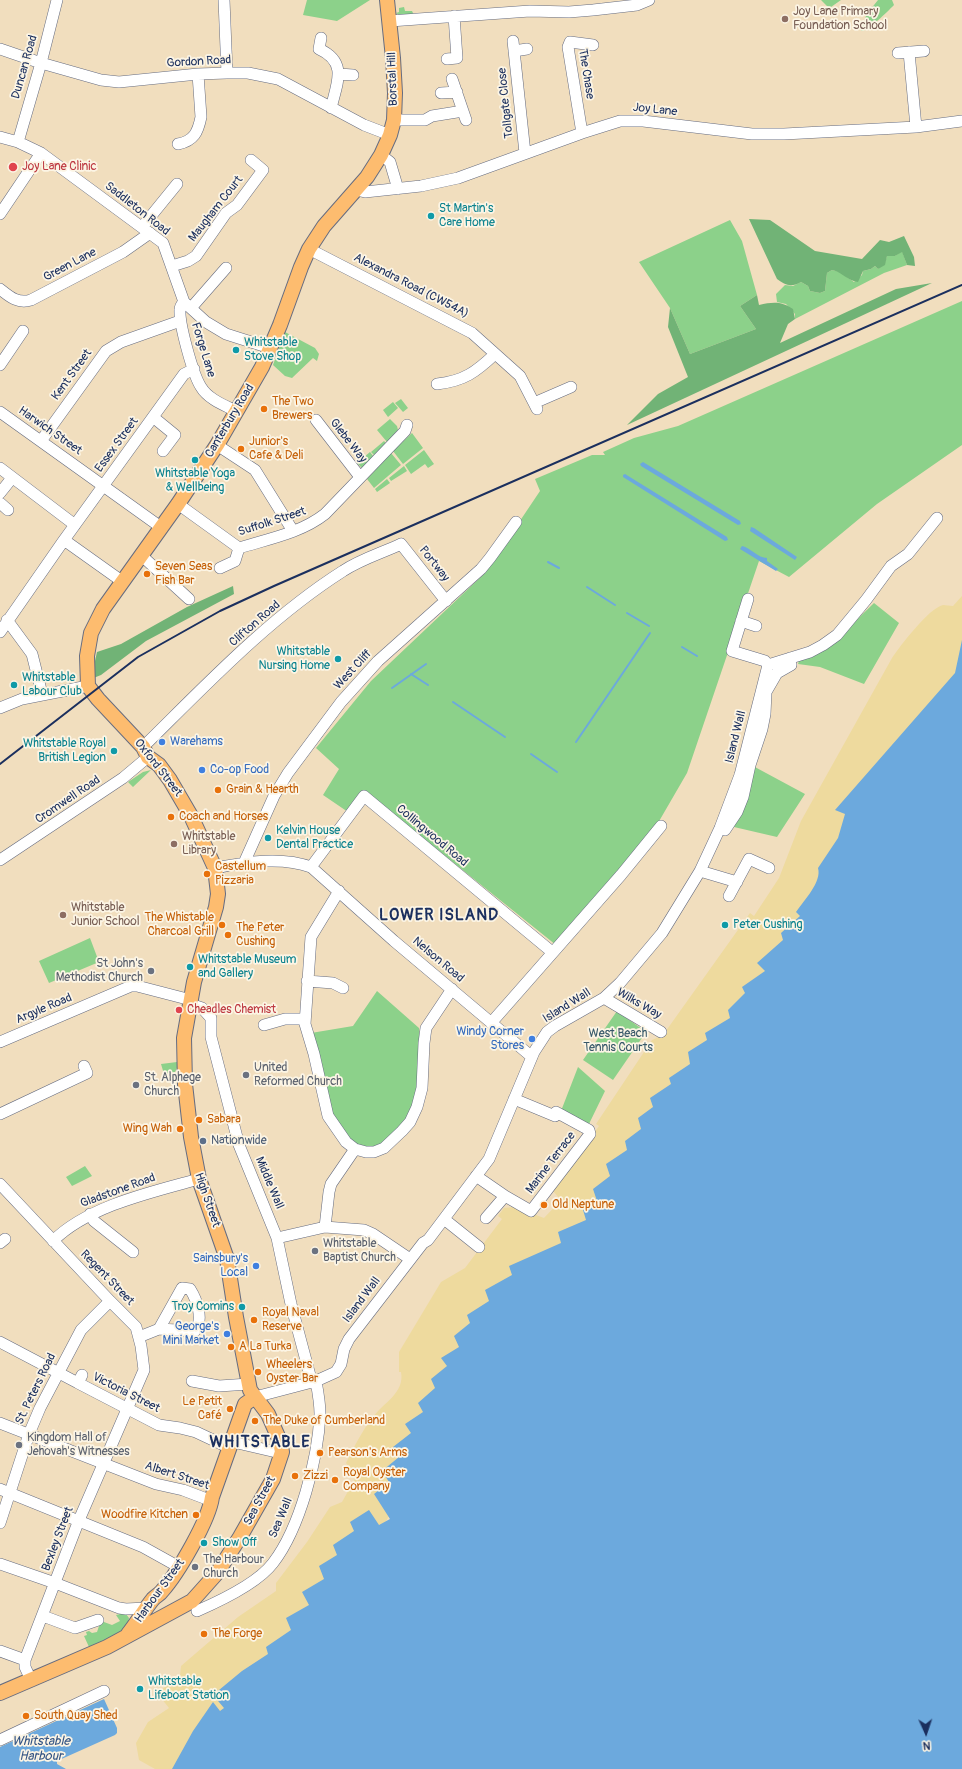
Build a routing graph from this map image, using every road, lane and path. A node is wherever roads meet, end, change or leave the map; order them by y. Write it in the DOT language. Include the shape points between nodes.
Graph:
graph roads {
  1 [pos="57,0"];
  2 [pos="224,0"];
  3 [pos="387,0"];
  4 [pos="649,0"];
  5 [pos="620,4"];
  6 [pos="454,16"];
  7 [pos="390,21"];
  8 [pos="321,38"];
  9 [pos="593,45"];
  10 [pos="0,49"];
  11 [pos="527,49"];
  12 [pos="924,50"];
  13 [pos="447,59"];
  14 [pos="41,63"];
  15 [pos="227,73"];
  16 [pos="198,74"];
  17 [pos="339,74"];
  18 [pos="353,75"];
  19 [pos="452,79"];
  20 [pos="457,92"];
  21 [pos="441,94"];
  22 [pos="331,108"];
  23 [pos="394,120"];
  24 [pos="962,121"];
  25 [pos="916,127"];
  26 [pos="582,133"];
  27 [pos="390,135"];
  28 [pos="0,138"];
  29 [pos="18,142"];
  30 [pos="178,144"];
  31 [pos="41,153"];
  32 [pos="525,153"];
  33 [pos="381,155"];
  34 [pos="252,160"];
  35 [pos="177,184"];
  36 [pos="398,189"];
  37 [pos="356,190"];
  38 [pos="0,214"];
  39 [pos="146,230"];
  40 [pos="309,249"];
  41 [pos="172,266"];
  42 [pos="226,268"];
  43 [pos="0,289"];
  44 [pos="187,305"];
  45 [pos="180,321"];
  46 [pos="23,331"];
  47 [pos="270,348"];
  48 [pos="495,354"];
  49 [pos="0,365"];
  50 [pos="194,369"];
  51 [pos="437,384"];
  52 [pos="571,387"];
  53 [pos="236,411"];
  54 [pos="0,412"];
  55 [pos="153,417"];
  56 [pos="316,420"];
  57 [pos="407,425"];
  58 [pos="41,441"];
  59 [pos="217,445"];
  60 [pos="163,451"];
  61 [pos="0,468"];
  62 [pos="360,477"];
  63 [pos="12,478"];
  64 [pos="104,486"];
  65 [pos="0,493"];
  66 [pos="178,504"];
  67 [pos="937,518"];
  68 [pos="316,521"];
  69 [pos="516,522"];
  70 [pos="75,525"];
  71 [pos="162,528"];
  72 [pos="293,531"];
  73 [pos="64,540"];
  74 [pos="401,544"];
  75 [pos="239,548"];
  76 [pos="142,556"];
  77 [pos="220,568"];
  78 [pos="123,582"];
  79 [pos="189,598"];
  80 [pos="748,599"];
  81 [pos="446,601"];
  82 [pos="8,620"];
  83 [pos="741,621"];
  84 [pos="756,626"];
  85 [pos="0,632"];
  86 [pos="790,658"];
  87 [pos="768,665"];
  88 [pos="88,686"];
  89 [pos="42,694"];
  90 [pos="0,708"];
  91 [pos="146,752"];
  92 [pos="661,826"];
  93 [pos="725,830"];
  94 [pos="0,860"];
  95 [pos="244,863"];
  96 [pos="311,867"];
  97 [pos="215,868"];
  98 [pos="769,868"];
  99 [pos="700,871"];
  100 [pos="737,882"];
  101 [pos="339,891"];
  102 [pos="729,896"];
  103 [pos="552,952"];
  104 [pos="307,981"];
  105 [pos="343,988"];
  106 [pos="452,989"];
  107 [pos="604,998"];
  108 [pos="190,1002"];
  109 [pos="305,1019"];
  110 [pos="491,1023"];
  111 [pos="264,1026"];
  112 [pos="661,1032"];
  113 [pos="0,1042"];
  114 [pos="532,1057"];
  115 [pos="84,1066"];
  116 [pos="514,1099"];
  117 [pos="0,1114"];
  118 [pos="356,1149"];
  119 [pos="476,1176"];
  120 [pos="199,1179"];
  121 [pos="0,1184"];
  122 [pos="505,1196"];
  123 [pos="90,1214"];
  124 [pos="486,1218"];
  125 [pos="444,1219"];
  126 [pos="325,1227"];
  127 [pos="277,1238"];
  128 [pos="53,1241"];
  129 [pos="479,1247"];
  130 [pos="133,1252"];
  131 [pos="410,1259"];
  132 [pos="110,1302"];
  133 [pos="159,1329"];
  134 [pos="139,1337"];
  135 [pos="0,1342"];
  136 [pos="57,1373"];
  137 [pos="192,1382"];
  138 [pos="314,1382"];
  139 [pos="252,1391"];
  140 [pos="128,1406"];
  141 [pos="0,1423"];
  142 [pos="29,1434"];
  143 [pos="231,1445"];
  144 [pos="282,1452"];
  145 [pos="102,1464"];
  146 [pos="5,1491"];
  147 [pos="212,1501"];
  148 [pos="79,1520"];
  149 [pos="0,1524"];
  150 [pos="0,1564"];
  151 [pos="179,1567"];
  152 [pos="55,1583"];
  153 [pos="197,1611"];
  154 [pos="147,1615"];
  155 [pos="43,1616"];
  156 [pos="98,1620"];
  157 [pos="2,1651"];
  158 [pos="25,1660"];
  159 [pos="31,1680"];
  160 [pos="104,1691"];
  161 [pos="0,1693"];
  162 [pos="0,1740"];
  1 -- 14 [label="street, Duncan Road"];
  2 -- 15 [label="street"];
  3 -- 7 [label="main road, Borstal Hill"];
  4 -- 5 [label="street" via="637,5"];
  5 -- 6 [label="street" via="570,12 530,11"];
  6 -- 7 [label="street"];
  6 -- 13 [label="street" via="457,58"];
  7 -- 23 [label="main road, Borstal Hill" via="395,93"];
  8 -- 17 [label="street" via="319,49 327,52 334,60"];
  9 -- 26 [label="street, The Chase" via="570,42 568,47"];
  10 -- 14 [label="street, Gordon Road"];
  11 -- 32 [label="street, Tollgate Close" via="514,46"];
  12 -- 25 [label="street" via="903,52"];
  14 -- 16 [label="street, Gordon Road" via="101,80 119,82"];
  14 -- 29 [label="street, Duncan Road"];
  15 -- 16 [label="street, Gordon Road"];
  15 -- 22 [label="street, Gordon Road" via="248,73 278,79"];
  16 -- 30 [label="street" via="200,121 192,139"];
  17 -- 18 [label="street"];
  17 -- 22 [label="street"];
  19 -- 20 [label="street"];
  20 -- 21 [label="street"];
  20 -- 23 [label="street" via="464,116"];
  22 -- 27 [label="street, Gordon Road"];
  23 -- 27 [label="main road, Borstal Hill"];
  24 -- 25 [label="street, Joy Lane"];
  25 -- 26 [label="street, Joy Lane" via="752,134 659,122 629,121 614,122"];
  26 -- 32 [label="street, Joy Lane"];
  27 -- 33 [label="main road, Borstal Hill"];
  28 -- 29 [label="street, Saddleton Road"];
  29 -- 31 [label="street, Saddleton Road"];
  31 -- 38 [label="street"];
  31 -- 39 [label="street, Saddleton Road"];
  32 -- 36 [label="street, Joy Lane" via="458,178"];
  33 -- 36 [label="street" via="390,162"];
  33 -- 37 [label="main road, Canterbury Road"];
  34 -- 41 [label="street, Maugham Court" via="263,170 237,205 226,213 196,256"];
  35 -- 39 [label="street, Green Lane"];
  36 -- 37 [label="street, Joy Lane" via="365,192"];
  37 -- 40 [label="main road, Canterbury Road" via="324,226"];
  39 -- 41 [label="street, Saddleton Road" via="163,243"];
  39 -- 43 [label="street, Green Lane" via="123,252 31,300 14,300"];
  40 -- 47 [label="main road, Canterbury Road"];
  40 -- 48 [label="street, Alexandra Road (CW54A)" via="472,332"];
  41 -- 44 [label="street, Saddleton Road" via="179,290"];
  42 -- 44 [label="street"];
  44 -- 45 [label="street, Forge Lane" via="180,308"];
  44 -- 47 [label="street, Saddleton Road" via="206,322 226,334"];
  45 -- 50 [label="street, Forge Lane"];
  45 -- 58 [label="street, Kent Street" via="121,342 106,351"];
  46 -- 49 [label="street"];
  47 -- 53 [label="main road, Canterbury Road" via="262,368"];
  48 -- 51 [label="street" via="467,377"];
  48 -- 52 [label="street, Alexandra Road (CW54A)" via="520,376 535,406"];
  50 -- 53 [label="street, Forge Lane" via="200,386 207,395"];
  50 -- 55 [label="street, Essex Street" via="184,374"];
  53 -- 59 [label="main road, Canterbury Road"];
  54 -- 58 [label="street, Harwich Street"];
  55 -- 60 [label="street" via="175,435"];
  55 -- 64 [label="street, Essex Street"];
  56 -- 62 [label="street, Glebe Way"];
  57 -- 62 [label="street, Glebe Way" via="405,431"];
  58 -- 64 [label="street, Harwich Street"];
  59 -- 66 [label="main road, Canterbury Road"];
  59 -- 72 [label="street" via="255,470"];
  61 -- 63 [label="street"];
  62 -- 68 [label="street, Glebe Way"];
  63 -- 65 [label="street"];
  63 -- 70 [label="street"];
  64 -- 70 [label="street, Essex Street"];
  64 -- 71 [label="street, Harwich Street"];
  66 -- 71 [label="main road, Canterbury Road"];
  66 -- 75 [label="street, Suffolk Street"];
  67 -- 86 [label="street" via="908,554 891,566 837,635 817,649"];
  68 -- 72 [label="street, Suffolk Street"];
  69 -- 81 [label="street, West Cliff" via="490,558"];
  70 -- 73 [label="street, Essex Street"];
  71 -- 76 [label="main road, Canterbury Road"];
  72 -- 75 [label="street, Suffolk Street"];
  73 -- 78 [label="street"];
  73 -- 82 [label="street, Essex Street"];
  74 -- 81 [label="street, Portway"];
  74 -- 91 [label="street, Clifton Road" via="344,570 258,637"];
  75 -- 77 [label="street" via="235,561"];
  76 -- 78 [label="main road, Canterbury Road"];
  76 -- 79 [label="street"];
  78 -- 88 [label="main road, Canterbury Road" via="103,609 91,633 87,656"];
  80 -- 83 [label="street"];
  81 -- 95 [label="street, West Cliff" via="378,661 337,707 274,796"];
  82 -- 85 [label="street, Essex Street"];
  82 -- 89 [label="street" via="32,654"];
  83 -- 84 [label="street"];
  83 -- 87 [label="street" via="732,651 765,661"];
  86 -- 87 [label="street"];
  86 -- 93 [label="street" via="792,665 777,673 766,692 763,722 743,797"];
  87 -- 99 [label="street, Island Wall" via="740,775"];
  88 -- 89 [label="street"];
  88 -- 91 [label="main road, Oxford Street"];
  89 -- 90 [label="street"];
  91 -- 94 [label="street, Cromwell Road" via="123,778"];
  91 -- 97 [label="main road, Oxford Street" via="180,794"];
  92 -- 103 [label="street"];
  95 -- 96 [label="street, Nelson Road" via="286,862"];
  95 -- 97 [label="street, Nelson Road"];
  96 -- 101 [label="street, Nelson Road"];
  96 -- 103 [label="street, Collingwood Road" via="364,796"];
  97 -- 108 [label="main road, Oxford Street" via="218,894 216,908"];
  98 -- 100 [label="street" via="749,859"];
  99 -- 100 [label="street"];
  99 -- 107 [label="street, Island Wall" via="662,933 635,967"];
  100 -- 102 [label="street"];
  101 -- 104 [label="street" via="311,937"];
  101 -- 106 [label="street, Nelson Road"];
  103 -- 110 [label="street"];
  104 -- 105 [label="street" via="333,983"];
  104 -- 109 [label="street"];
  106 -- 110 [label="street, Nelson Road"];
  106 -- 118 [label="street" via="426,1028 422,1088 410,1122 384,1148 374,1152"];
  107 -- 112 [label="street, Wilks Way"];
  107 -- 114 [label="street, Island Wall" via="547,1032"];
  108 -- 113 [label="street, Argyle Road" via="134,986"];
  108 -- 120 [label="main road, High Street" via="184,1053 191,1137"];
  108 -- 127 [label="street, Middle Wall" via="202,1008 211,1018 211,1037 239,1145"];
  109 -- 111 [label="street" via="285,1019"];
  109 -- 118 [label="street" via="304,1024 317,1062 328,1116 346,1142"];
  110 -- 114 [label="street, Nelson Road"];
  114 -- 116 [label="street, Island Wall"];
  115 -- 117 [label="street" via="87,1073"];
  116 -- 119 [label="street, Island Wall" via="489,1159"];
  116 -- 122 [label="street, Marine Terrace" via="555,1116 556,1112 590,1130 590,1134 531,1211"];
  118 -- 126 [label="street" via="331,1184"];
  119 -- 122 [label="street"];
  119 -- 125 [label="street, Island Wall"];
  120 -- 123 [label="street, Gladstone Road"];
  120 -- 139 [label="main road, High Street" via="227,1259"];
  121 -- 128 [label="street, Regent Street"];
  122 -- 124 [label="street"];
  123 -- 128 [label="street, Gladstone Road" via="72,1224"];
  123 -- 130 [label="street" via="94,1221"];
  125 -- 129 [label="street"];
  125 -- 131 [label="street, Island Wall"];
  126 -- 127 [label="street"];
  126 -- 131 [label="street" via="364,1230"];
  127 -- 138 [label="street, Middle Wall" via="290,1299"];
  128 -- 132 [label="street, Regent Street"];
  131 -- 138 [label="street, Island Wall" via="349,1339 339,1368 330,1376"];
  132 -- 134 [label="street, Regent Street" via="136,1326"];
  132 -- 136 [label="street, St. Peters Road" via="84,1325"];
  133 -- 134 [label="street"];
  134 -- 140 [label="street, Regent Street" via="144,1370"];
  135 -- 136 [label="street, Victoria Street"];
  136 -- 140 [label="street, Victoria Street" via="80,1379"];
  136 -- 142 [label="street, St. Peters Road"];
  137 -- 139 [label="street, Island Wall"];
  138 -- 139 [label="street, Island Wall"];
  138 -- 153 [label="street, Sea Wall" via="320,1413 313,1462 290,1537 273,1564 263,1574 232,1594"];
  139 -- 143 [label="main road, Harbour Street"];
  139 -- 144 [label="main road" via="268,1414"];
  140 -- 143 [label="street, Victoria Street" via="158,1425 180,1428"];
  140 -- 145 [label="street, Bexley Street"];
  141 -- 142 [label="street, Albert Street"];
  142 -- 145 [label="street, Albert Street"];
  142 -- 146 [label="street, St. Peters Road"];
  143 -- 144 [label="street, Victoria Street"];
  143 -- 147 [label="main road, Harbour Street"];
  144 -- 154 [label="main road, Sea Street" via="278,1468 266,1493 217,1573 192,1601"];
  145 -- 147 [label="street, Albert Street"];
  145 -- 148 [label="street, Bexley Street"];
  146 -- 148 [label="street"];
  146 -- 149 [label="street, St. Peters Road"];
  147 -- 151 [label="main road, Harbour Street" via="204,1522"];
  148 -- 151 [label="street" via="143,1547"];
  148 -- 152 [label="street, Bexley Street"];
  150 -- 152 [label="street"];
  151 -- 154 [label="main road, Harbour Street"];
  152 -- 154 [label="street" via="119,1608"];
  152 -- 155 [label="street, Bexley Street"];
  154 -- 159 [label="main road, Sea Street" via="125,1638"];
  155 -- 156 [label="street" via="75,1628"];
  155 -- 158 [label="street, Bexley Street"];
  157 -- 158 [label="street"];
  158 -- 159 [label="street" via="25,1667"];
  159 -- 161 [label="main road"];
  160 -- 162 [label="street"];
}
